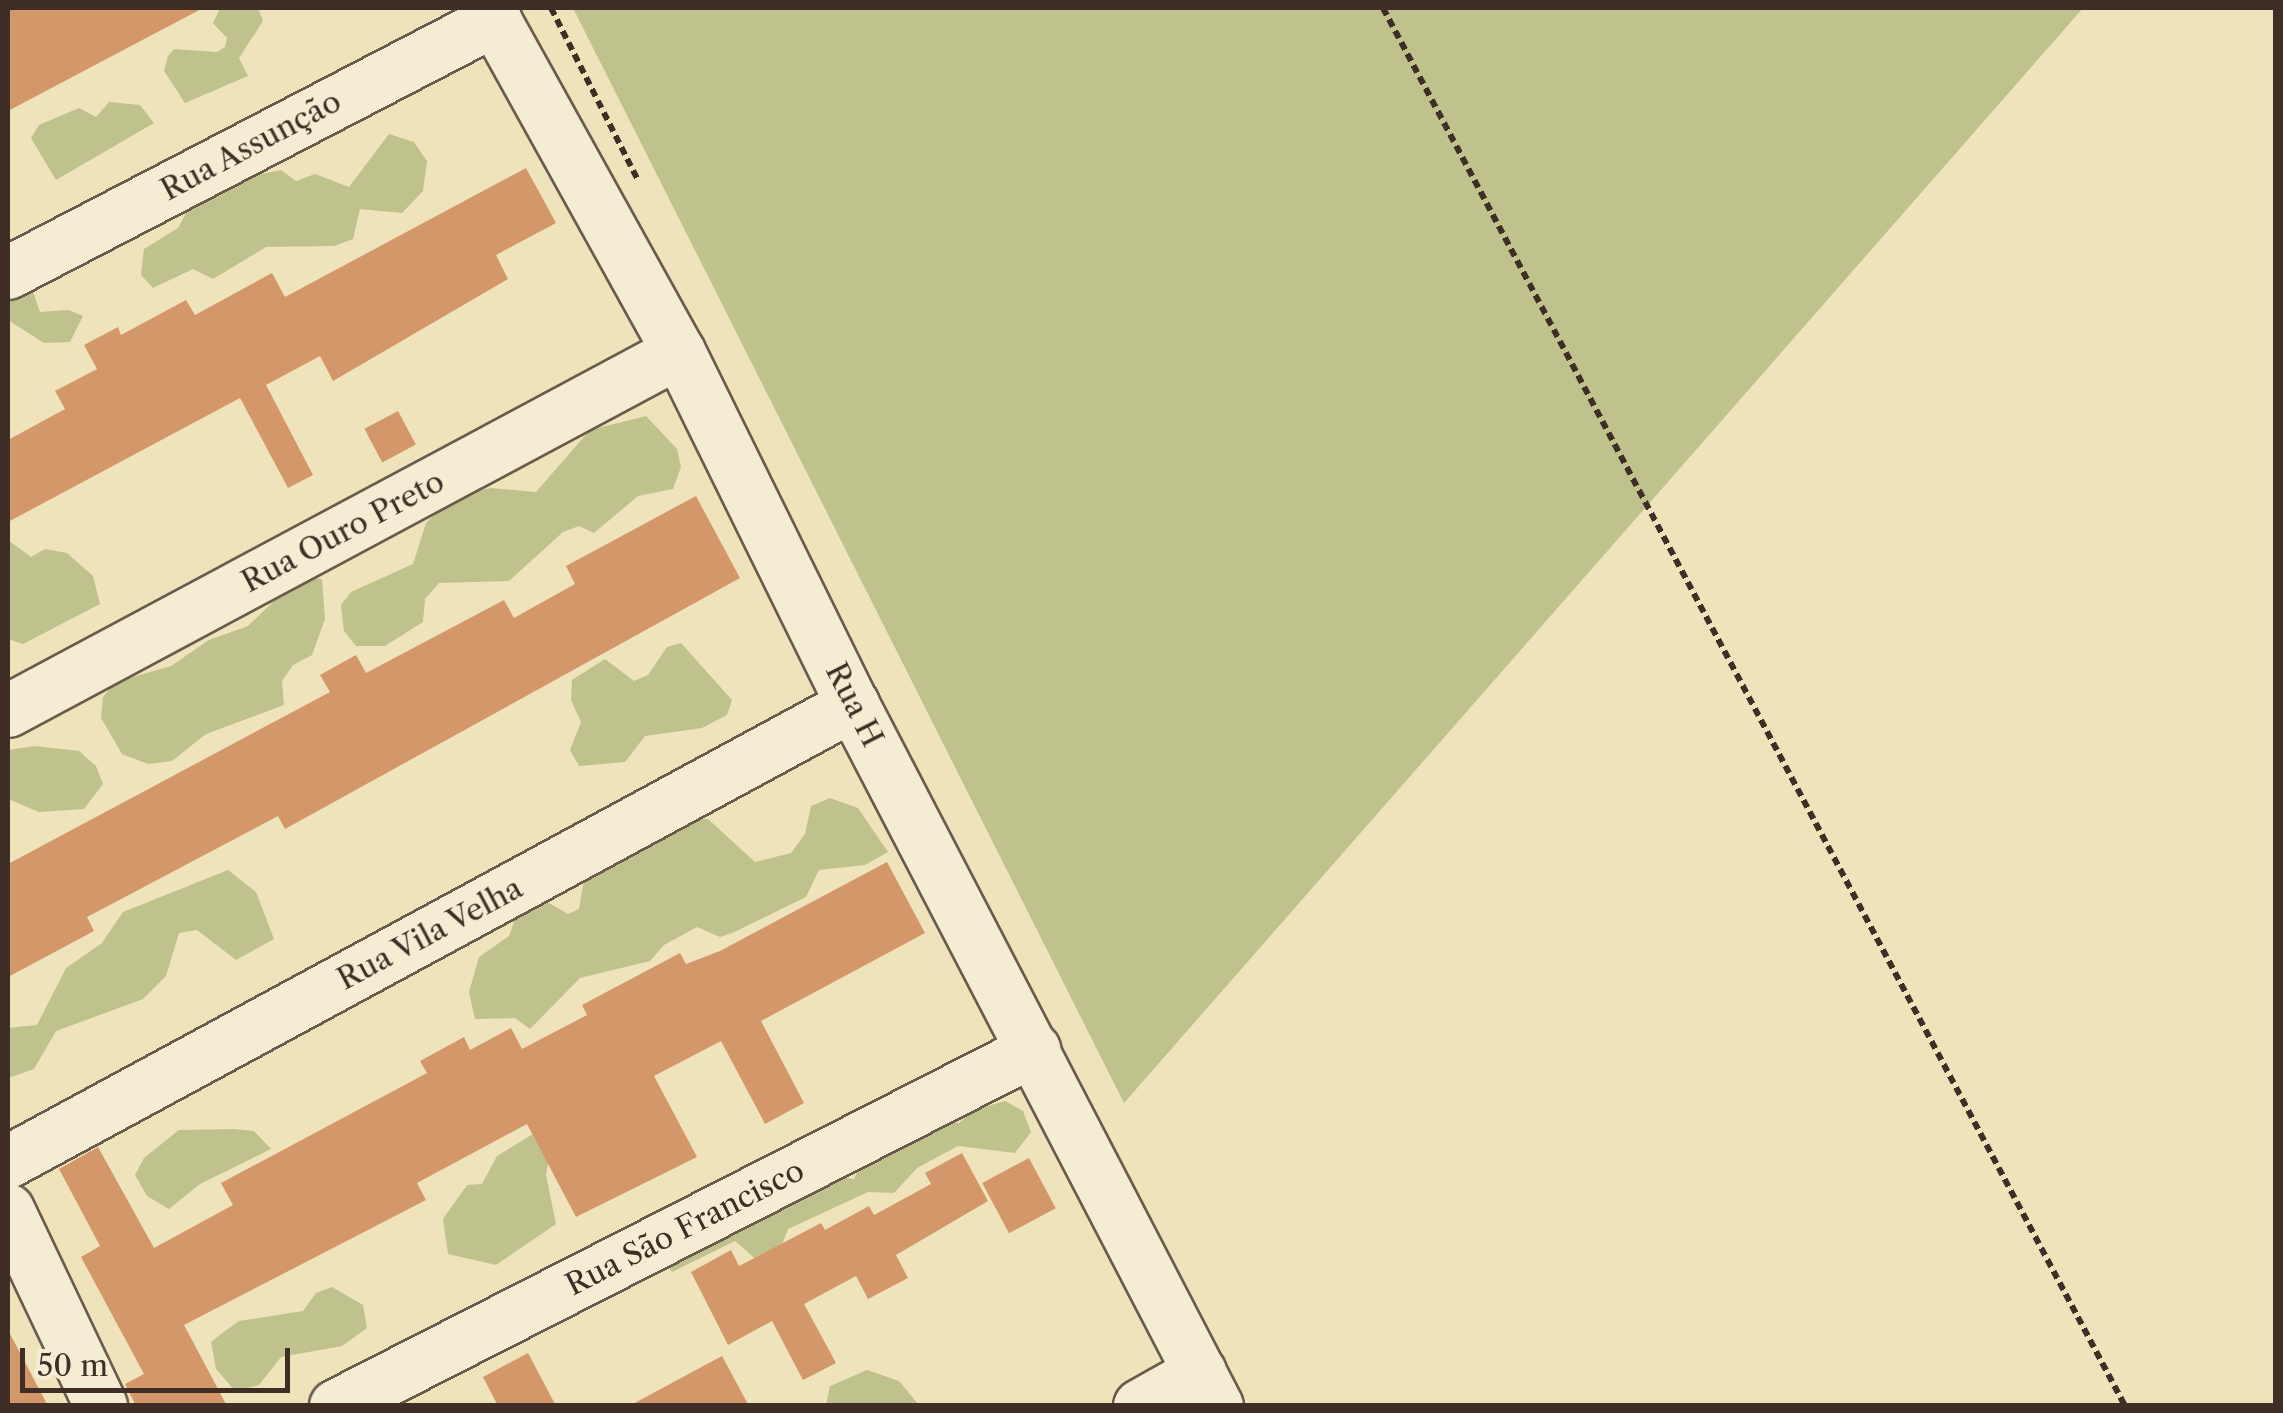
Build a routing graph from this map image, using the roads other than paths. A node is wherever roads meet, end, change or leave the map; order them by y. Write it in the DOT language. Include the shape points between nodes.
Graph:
graph roads {
  1 [pos="492,14"];
  2 [pos="8,273"];
  3 [pos="679,352"];
  4 [pos="854,705"];
  5 [pos="8,711"];
  6 [pos="1034,1050"];
  7 [pos="8,1162"];
  8 [pos="8,1210"];
  9 [pos="1208,1389"];
  10 [pos="101,1406"];
  11 [pos="336,1406"];
  12 [pos="1140,1406"];
  1 -- 2 [label="street, Rua Assunção"];
  1 -- 3 [label="street, Rua H"];
  3 -- 4 [label="street, Rua H"];
  3 -- 5 [label="street, Rua Ouro Preto"];
  4 -- 6 [label="street, Rua H"];
  4 -- 7 [label="street, Rua Vila Velha"];
  6 -- 9 [label="street, Rua H"];
  6 -- 11 [label="street, Rua São Francisco"];
  8 -- 10 [label="street"];
  9 -- 12 [label="street"];
}
